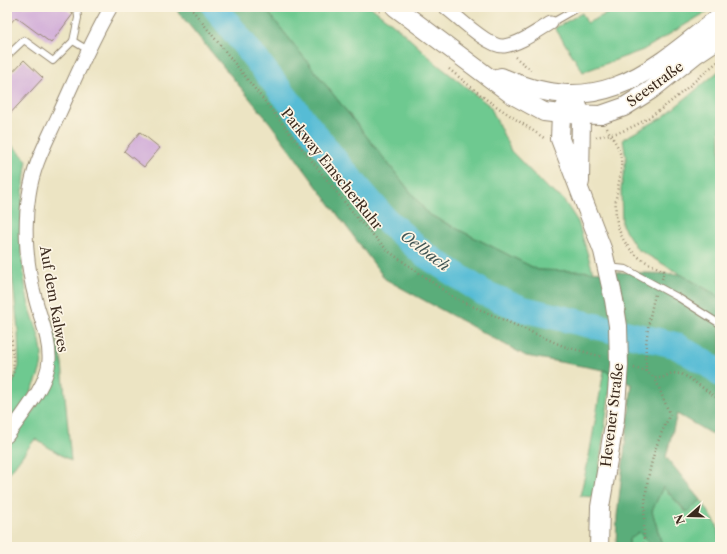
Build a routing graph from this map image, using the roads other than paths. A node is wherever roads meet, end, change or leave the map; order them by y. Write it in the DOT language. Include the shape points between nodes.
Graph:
graph roads {
  1 [pos="77,7"];
  2 [pos="111,7"];
  3 [pos="395,7"];
  4 [pos="445,7"];
  5 [pos="579,7"];
  6 [pos="720,16"];
  7 [pos="551,23"];
  8 [pos="720,38"];
  9 [pos="73,41"];
  10 [pos="88,50"];
  11 [pos="7,56"];
  12 [pos="471,64"];
  13 [pos="573,94"];
  14 [pos="561,114"];
  15 [pos="581,116"];
  16 [pos="580,189"];
  17 [pos="607,267"];
  18 [pos="720,324"];
  19 [pos="7,436"];
  20 [pos="599,547"];
  1 -- 9 [label="lane" via="78,18"];
  2 -- 10 [label="street, Auf dem Kalwes"];
  3 -- 12 [label="street"];
  4 -- 7 [label="street" via="488,41 502,46 513,44"];
  5 -- 7 [label="lane"];
  6 -- 13 [label="street, Seestraße" via="665,59 630,81 596,92"];
  8 -- 15 [label="street, Seestraße" via="636,100 601,115"];
  9 -- 10 [label="lane"];
  9 -- 11 [label="lane" via="53,61 24,40"];
  10 -- 19 [label="street, Auf dem Kalwes" via="38,156 28,196 26,237 29,264 35,299 48,343 49,361 40,390"];
  12 -- 13 [label="street, Seestraße" via="532,90"];
  12 -- 14 [label="street, Seestraße" via="527,103 544,112"];
  13 -- 14 [label="street"];
  13 -- 15 [label="street"];
  14 -- 15 [label="street, Seestraße"];
  14 -- 16 [label="street, Hevener Straße" via="560,139"];
  15 -- 16 [label="street"];
  16 -- 17 [label="street, Hevener Straße"];
  17 -- 18 [label="lane" via="626,269"];
  17 -- 20 [label="street, Hevener Straße" via="614,300 619,358 615,419 600,507"];
}
